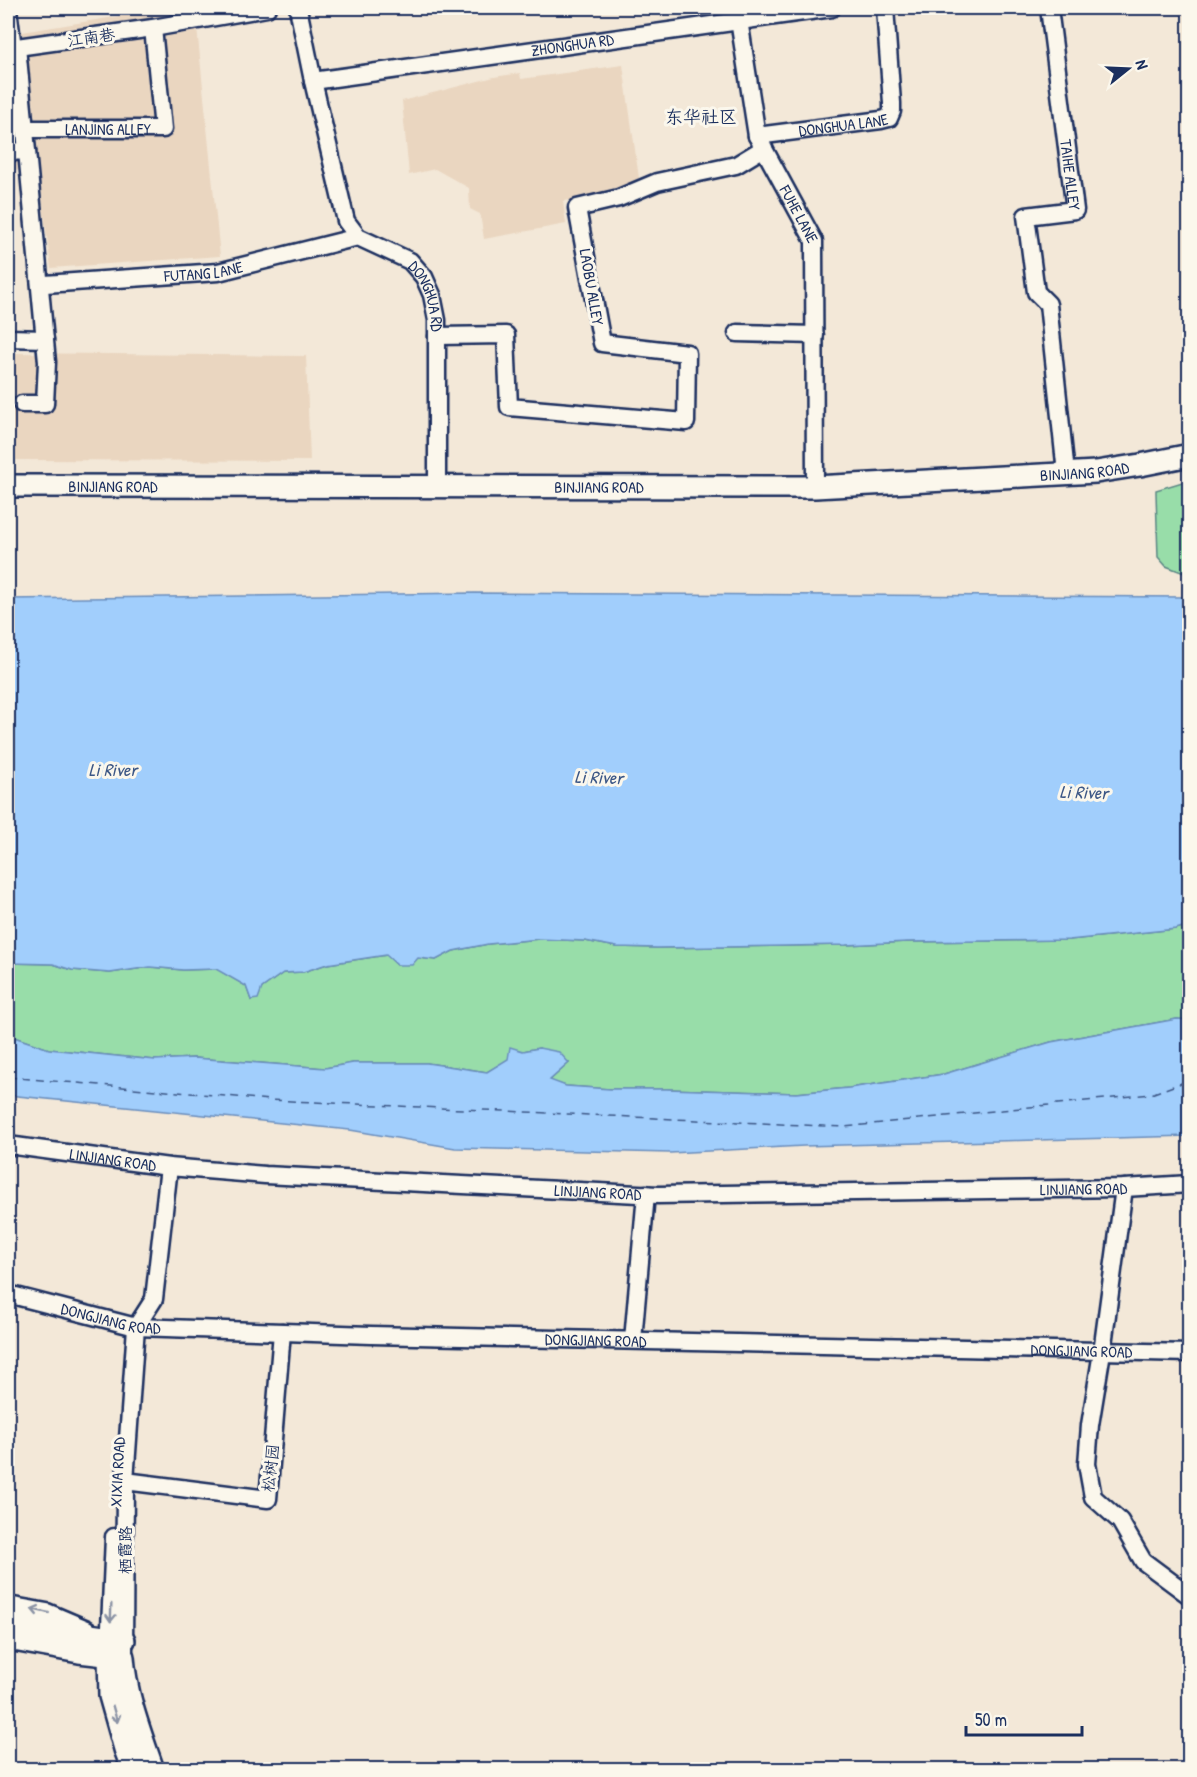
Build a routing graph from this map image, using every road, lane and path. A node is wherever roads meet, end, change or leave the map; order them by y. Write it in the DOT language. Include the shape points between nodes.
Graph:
graph roads {
  1 [pos="267,8"];
  2 [pos="298,8"];
  3 [pos="832,8"];
  4 [pos="885,8"];
  5 [pos="1049,8"];
  6 [pos="8,9"];
  7 [pos="740,20"];
  8 [pos="153,28"];
  9 [pos="12,48"];
  10 [pos="313,81"];
  11 [pos="26,129"];
  12 [pos="761,142"];
  13 [pos="8,152"];
  14 [pos="27,152"];
  15 [pos="358,237"];
  16 [pos="45,285"];
  17 [pos="736,333"];
  18 [pos="815,335"];
  19 [pos="437,336"];
  20 [pos="8,338"];
  21 [pos="45,339"];
  22 [pos="22,404"];
  23 [pos="1190,455"];
  24 [pos="1066,473"];
  25 [pos="8,486"];
  26 [pos="437,486"];
  27 [pos="815,487"];
  28 [pos="8,1145"];
  29 [pos="168,1167"];
  30 [pos="1190,1184"];
  31 [pos="1124,1188"];
  32 [pos="646,1194"];
  33 [pos="8,1294"];
  34 [pos="131,1325"];
  35 [pos="282,1332"];
  36 [pos="633,1340"];
  37 [pos="1102,1352"];
  38 [pos="1190,1353"];
  39 [pos="125,1482"];
  40 [pos="1190,1596"];
  41 [pos="8,1605"];
  42 [pos="8,1623"];
  43 [pos="8,1639"];
  44 [pos="116,1648"];
  45 [pos="133,1770"];
  46 [pos="153,1770"];
  1 -- 8 [label="street, 江南巷"];
  2 -- 10 [label="street"];
  3 -- 7 [label="street, ZHONGHUA RD"];
  4 -- 12 [label="street, DONGHUA LANE" via="892,103 889,118"];
  5 -- 24 [label="street, TAIHE ALLEY" via="1075,210 1026,216 1036,292 1048,304"];
  6 -- 9 [label="street"];
  7 -- 10 [label="street, ZHONGHUA RD"];
  7 -- 12 [label="street, FUHE LANE"];
  8 -- 9 [label="street, 江南巷"];
  8 -- 11 [label="street, LANJING ALLEY" via="163,129"];
  9 -- 11 [label="street"];
  10 -- 15 [label="street" via="346,221"];
  11 -- 14 [label="street"];
  12 -- 18 [label="street, FUHE LANE" via="814,241"];
  12 -- 19 [label="street, LAOBU ALLEY" via="735,165 657,182 619,198 577,208 602,343 687,353 686,422 509,407 506,335"];
  13 -- 14 [label="street"];
  14 -- 21 [label="street"];
  15 -- 16 [label="street, FUTANG LANE" via="218,272"];
  15 -- 19 [label="street, DONGHUA RD" via="410,261 424,277 432,296"];
  17 -- 18 [label="street"];
  18 -- 27 [label="street, FUHE LANE"];
  19 -- 26 [label="street, DONGHUA RD"];
  20 -- 21 [label="street"];
  21 -- 22 [label="street" via="45,404"];
  23 -- 24 [label="main road, BINJIANG ROAD" via="1119,469"];
  24 -- 27 [label="main road, BINJIANG ROAD"];
  25 -- 26 [label="main road, BINJIANG ROAD"];
  26 -- 27 [label="main road, BINJIANG ROAD"];
  28 -- 29 [label="street, LINJIANG ROAD"];
  29 -- 32 [label="street, LINJIANG ROAD"];
  29 -- 34 [label="street" via="154,1299"];
  30 -- 31 [label="street, LINJIANG ROAD"];
  31 -- 32 [label="street, LINJIANG ROAD"];
  31 -- 37 [label="street"];
  32 -- 36 [label="street"];
  33 -- 34 [label="street, DONGJIANG ROAD"];
  34 -- 35 [label="street, DONGJIANG ROAD"];
  34 -- 39 [label="street, 栖霞路"];
  34 -- 44 [label="street, XIXIA ROAD, one-way"];
  35 -- 36 [label="street, DONGJIANG ROAD"];
  35 -- 39 [label="street, 松树园" via="268,1499"];
  36 -- 37 [label="street, DONGJIANG ROAD"];
  37 -- 38 [label="street, DONGJIANG ROAD"];
  37 -- 40 [label="street" via="1087,1464 1093,1497 1120,1521 1143,1561"];
  39 -- 44 [label="street, 栖霞路"];
  44 -- 41 [label="street, one-way" via="47,1612"];
  42 -- 44 [label="main road"];
  43 -- 44 [label="main road"];
  44 -- 45 [label="main road, one-way" via="110,1696"];
  44 -- 46 [label="main road, 栖霞路"];
}
